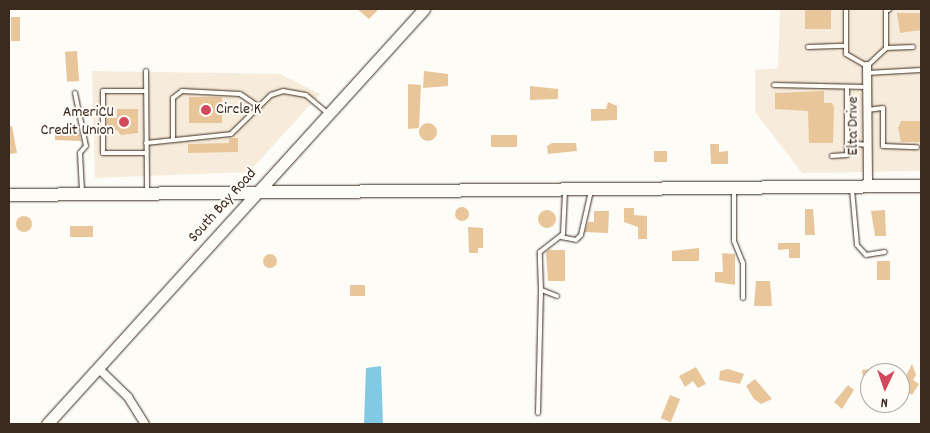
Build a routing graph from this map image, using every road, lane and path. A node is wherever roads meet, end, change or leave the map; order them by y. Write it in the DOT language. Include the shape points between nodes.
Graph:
graph roads {
  1 [pos="424,9"];
  2 [pos="890,9"];
  3 [pos="846,10"];
  4 [pos="845,46"];
  5 [pos="808,47"];
  6 [pos="913,47"];
  7 [pos="886,48"];
  8 [pos="867,70"];
  9 [pos="921,70"];
  10 [pos="146,71"];
  11 [pos="774,85"];
  12 [pos="847,87"];
  13 [pos="867,87"];
  14 [pos="146,91"];
  15 [pos="74,93"];
  16 [pos="259,107"];
  17 [pos="867,110"];
  18 [pos="329,114"];
  19 [pos="847,136"];
  20 [pos="173,140"];
  21 [pos="146,143"];
  22 [pos="868,144"];
  23 [pos="917,147"];
  24 [pos="146,153"];
  25 [pos="832,156"];
  26 [pos="868,186"];
  27 [pos="921,186"];
  28 [pos="852,187"];
  29 [pos="734,188"];
  30 [pos="591,189"];
  31 [pos="565,190"];
  32 [pos="257,193"];
  33 [pos="82,194"];
  34 [pos="147,194"];
  35 [pos="9,195"];
  36 [pos="561,237"];
  37 [pos="884,252"];
  38 [pos="541,290"];
  39 [pos="557,296"];
  40 [pos="742,298"];
  41 [pos="98,368"];
  42 [pos="538,412"];
  43 [pos="47,424"];
  44 [pos="144,424"];
  1 -- 18 [label="street, South Bay Road"];
  2 -- 7 [label="lane" via="886,11"];
  3 -- 4 [label="lane"];
  4 -- 5 [label="lane"];
  4 -- 8 [label="lane" via="846,54"];
  6 -- 7 [label="lane"];
  7 -- 8 [label="lane"];
  8 -- 9 [label="lane"];
  8 -- 13 [label="street, Elta Drive"];
  10 -- 14 [label="lane"];
  11 -- 12 [label="lane"];
  12 -- 13 [label="lane"];
  12 -- 19 [label="lane"];
  13 -- 17 [label="street, Elta Drive"];
  14 -- 21 [label="lane"];
  14 -- 24 [label="lane" via="103,91 103,153"];
  15 -- 33 [label="lane" via="86,146 80,153"];
  16 -- 18 [label="lane" via="271,95 296,91"];
  16 -- 20 [label="lane" via="231,134"];
  16 -- 20 [label="lane" via="240,94 182,91 173,98"];
  17 -- 22 [label="street, Elta Drive"];
  17 -- 23 [label="lane" via="883,108 883,146"];
  18 -- 32 [label="street, South Bay Road"];
  19 -- 22 [label="lane" via="858,144"];
  19 -- 25 [label="lane" via="847,156"];
  20 -- 21 [label="lane"];
  21 -- 24 [label="lane"];
  22 -- 26 [label="street, Elta Drive"];
  24 -- 34 [label="lane"];
  26 -- 27 [label="main road"];
  26 -- 28 [label="main road"];
  28 -- 29 [label="main road"];
  28 -- 37 [label="lane" via="857,245 866,255"];
  29 -- 30 [label="main road"];
  29 -- 40 [label="lane" via="734,241 743,263"];
  30 -- 31 [label="main road"];
  30 -- 36 [label="lane" via="580,235 576,240"];
  31 -- 32 [label="main road"];
  31 -- 36 [label="lane"];
  32 -- 34 [label="main road"];
  32 -- 41 [label="street, South Bay Road"];
  33 -- 34 [label="main road"];
  33 -- 35 [label="main road"];
  36 -- 38 [label="lane" via="540,252"];
  38 -- 39 [label="lane"];
  38 -- 42 [label="lane"];
  41 -- 43 [label="street, South Bay Road"];
  41 -- 44 [label="street" via="128,397"];
}
